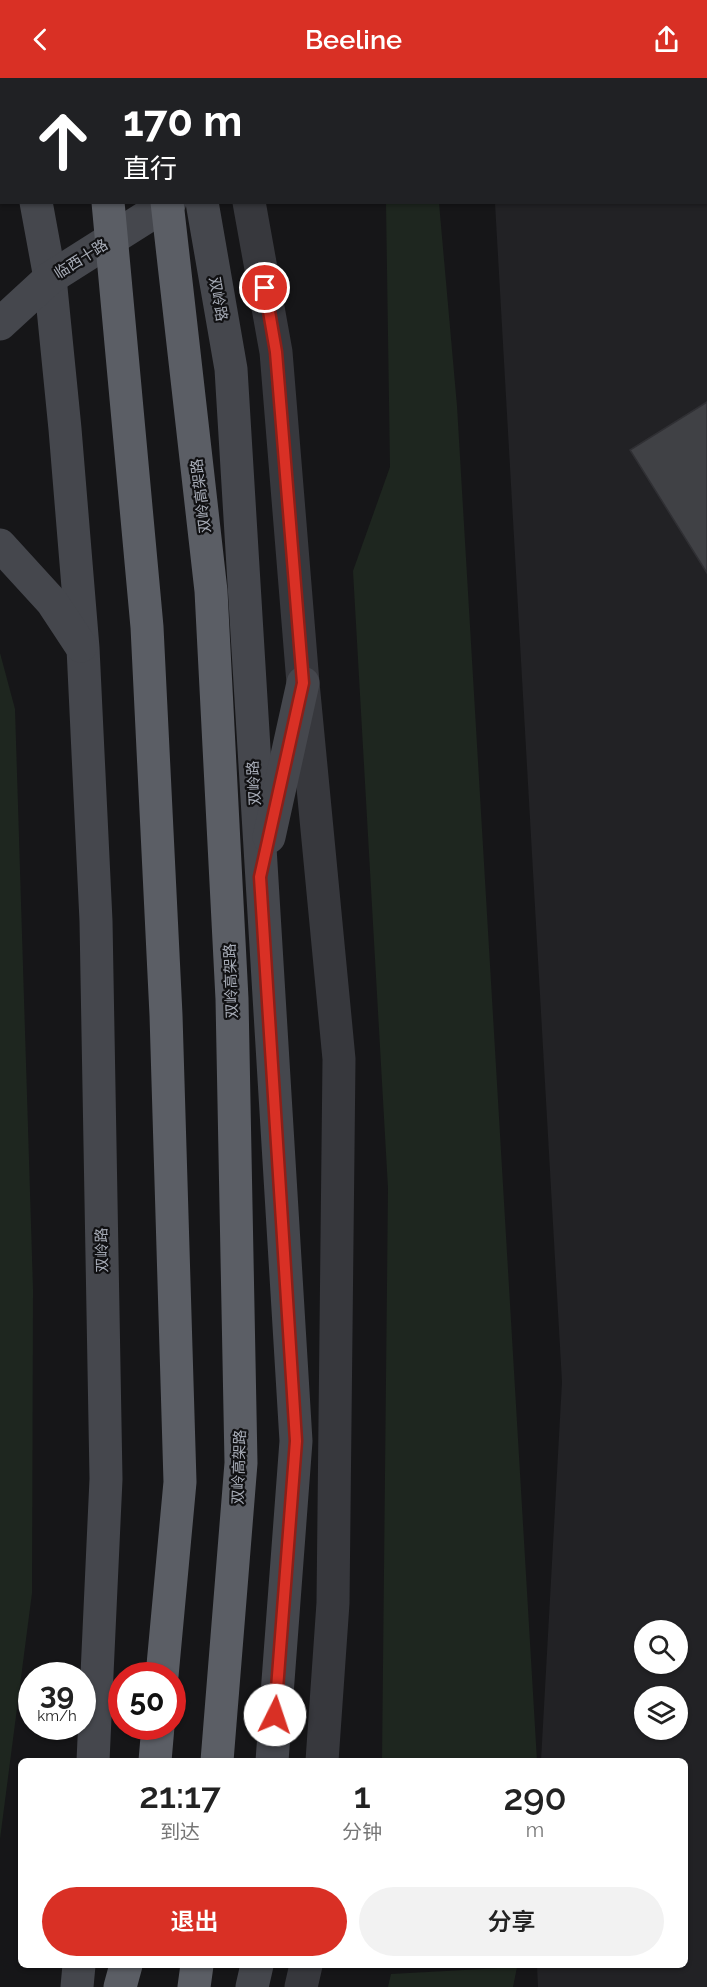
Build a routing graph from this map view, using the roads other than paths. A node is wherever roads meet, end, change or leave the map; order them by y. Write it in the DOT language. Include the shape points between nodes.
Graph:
graph roads {
  1 [pos="36,204"];
  2 [pos="108,204"];
  3 [pos="166,204"];
  4 [pos="169,204"];
  5 [pos="202,204"];
  6 [pos="249,204"];
  7 [pos="50,278"];
  8 [pos="0,324"];
  9 [pos="0,544"];
  10 [pos="83,648"];
  11 [pos="303,683"];
  12 [pos="260,877"];
  13 [pos="163,1662"];
  14 [pos="157,1740"];
  15 [pos="93,1758"];
  16 [pos="155,1758"];
  17 [pos="217,1758"];
  18 [pos="272,1758"];
  19 [pos="322,1758"];
  20 [pos="79,1968"];
  21 [pos="125,1968"];
  22 [pos="134,1968"];
  23 [pos="197,1968"];
  24 [pos="256,1968"];
  25 [pos="305,1968"];
  26 [pos="77,1987"];
  27 [pos="120,1987"];
  28 [pos="131,1987"];
  29 [pos="194,1987"];
  30 [pos="252,1987"];
  31 [pos="301,1987"];
  1 -- 7 [label="main road, 双岭路"];
  2 -- 13 [label="highway, bridge" via="147,627 166,1027 180,1482"];
  3 -- 7 [label="main road, 临西十路"];
  4 -- 17 [label="highway, 双岭高架路, bridge" via="211,591 232,999 241,1463"];
  5 -- 12 [label="main road, 双岭路" via="231,369"];
  6 -- 11 [label="street" via="276,352"];
  7 -- 8 [label="main road, 临西十路"];
  7 -- 10 [label="main road, 双岭路"];
  9 -- 10 [label="main road" via="52,602"];
  10 -- 15 [label="main road, 双岭路" via="96,921 106,1479"];
  11 -- 12 [label="main road"];
  11 -- 19 [label="street" via="339,1059 333,1603"];
  12 -- 18 [label="main road, 双岭路" via="296,1441"];
  14 -- 16 [label="highway"];
  20 -- 26 [label="main road"];
  21 -- 27 [label="highway"];
  22 -- 28 [label="highway"];
  23 -- 29 [label="highway"];
  24 -- 30 [label="main road"];
  25 -- 31 [label="street"];
}
